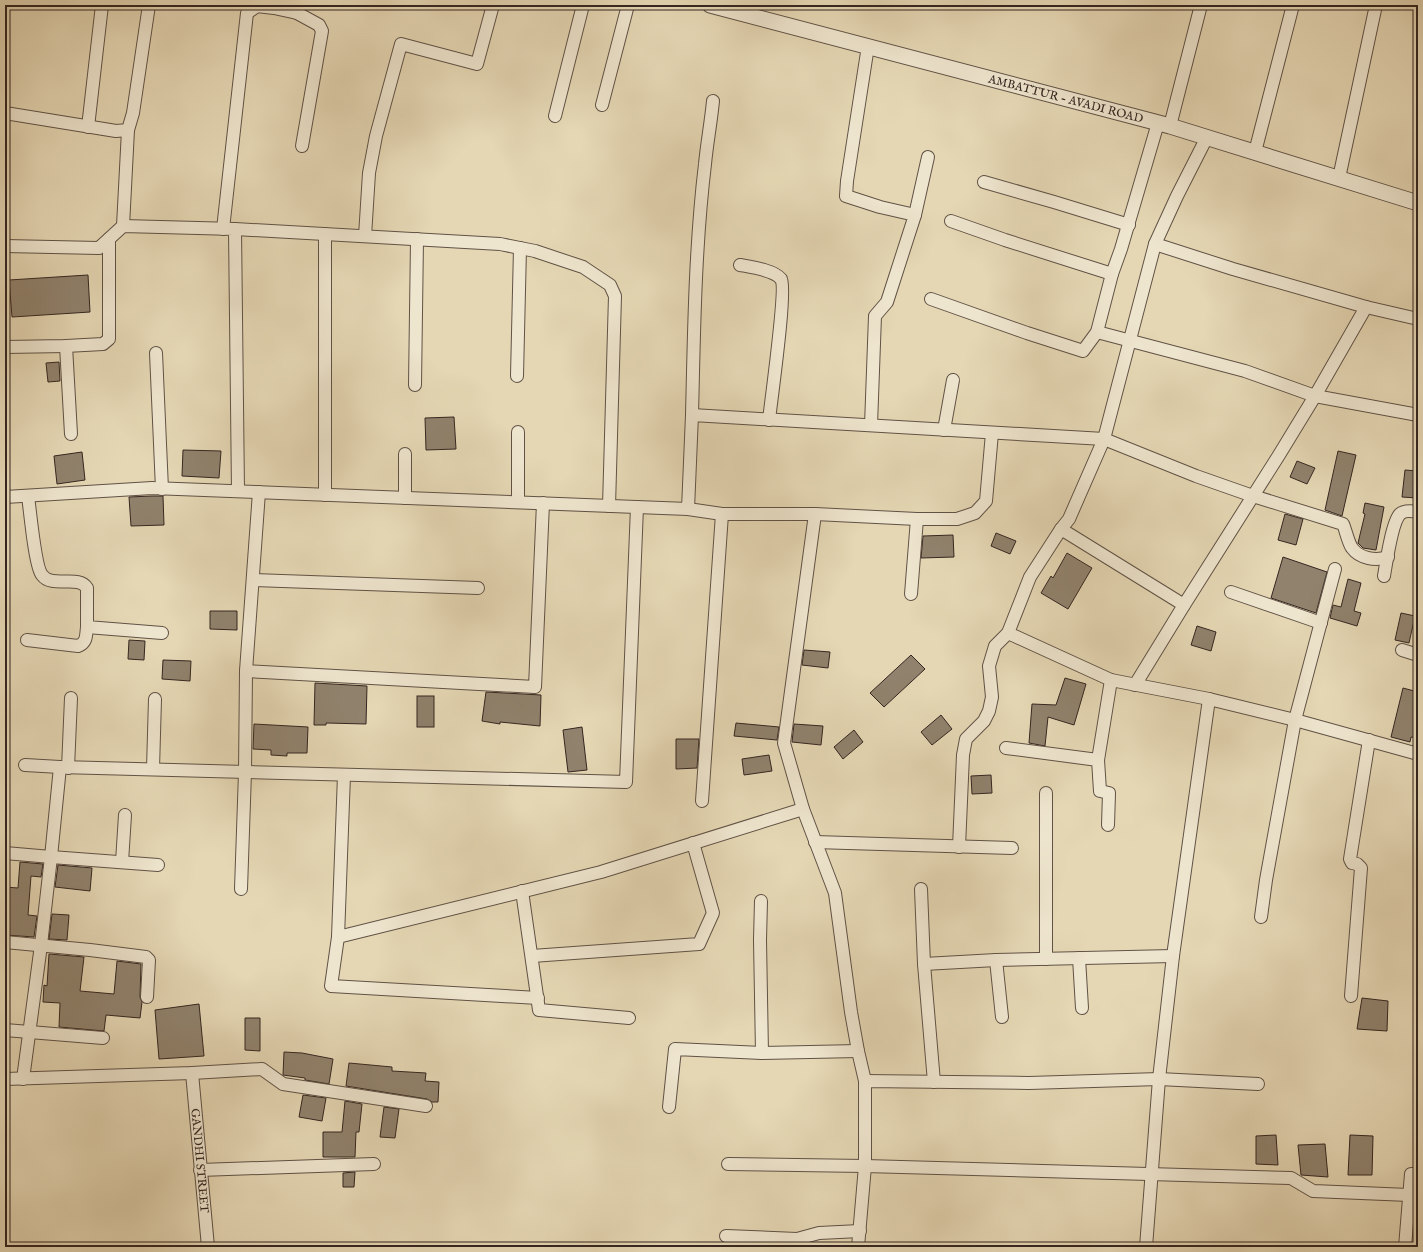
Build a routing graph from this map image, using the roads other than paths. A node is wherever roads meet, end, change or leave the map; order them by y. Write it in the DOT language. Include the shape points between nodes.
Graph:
graph roads {
  1 [pos="102,5"];
  2 [pos="149,5"];
  3 [pos="493,5"];
  4 [pos="583,5"];
  5 [pos="628,5"];
  6 [pos="710,5"];
  7 [pos="1201,5"];
  8 [pos="1293,5"];
  9 [pos="1376,5"];
  10 [pos="298,9"];
  11 [pos="868,46"];
  12 [pos="713,101"];
  13 [pos="602,105"];
  14 [pos="5,113"];
  15 [pos="555,116"];
  16 [pos="1164,124"];
  17 [pos="88,127"];
  18 [pos="128,130"];
  19 [pos="1207,137"];
  20 [pos="302,146"];
  21 [pos="1255,152"];
  22 [pos="928,157"];
  23 [pos="1339,178"];
  24 [pos="984,182"];
  25 [pos="1418,203"];
  26 [pos="915,215"];
  27 [pos="951,221"];
  28 [pos="1129,224"];
  29 [pos="123,226"];
  30 [pos="223,229"];
  31 [pos="235,229"];
  32 [pos="325,234"];
  33 [pos="365,236"];
  34 [pos="109,239"];
  35 [pos="417,239"];
  36 [pos="1155,244"];
  37 [pos="5,246"];
  38 [pos="520,248"];
  39 [pos="740,265"];
  40 [pos="1112,274"];
  41 [pos="931,299"];
  42 [pos="1366,307"];
  43 [pos="1418,319"];
  44 [pos="1097,332"];
  45 [pos="1130,341"];
  46 [pos="66,346"];
  47 [pos="5,347"];
  48 [pos="156,353"];
  49 [pos="517,376"];
  50 [pos="953,380"];
  51 [pos="416,385"];
  52 [pos="1315,396"];
  53 [pos="692,415"];
  54 [pos="1418,415"];
  55 [pos="769,420"];
  56 [pos="871,425"];
  57 [pos="944,430"];
  58 [pos="518,432"];
  59 [pos="992,433"];
  60 [pos="71,434"];
  61 [pos="1104,439"];
  62 [pos="405,454"];
  63 [pos="162,488"];
  64 [pos="238,491"];
  65 [pos="259,492"];
  66 [pos="325,495"];
  67 [pos="28,496"];
  68 [pos="1253,496"];
  69 [pos="5,497"];
  70 [pos="405,498"];
  71 [pos="518,502"];
  72 [pos="543,503"];
  73 [pos="609,506"];
  74 [pos="637,507"];
  75 [pos="688,509"];
  76 [pos="1418,512"];
  77 [pos="722,514"];
  78 [pos="815,514"];
  79 [pos="917,519"];
  80 [pos="1061,529"];
  81 [pos="1388,557"];
  82 [pos="1335,569"];
  83 [pos="1384,576"];
  84 [pos="253,580"];
  85 [pos="478,588"];
  86 [pos="1231,592"];
  87 [pos="911,594"];
  88 [pos="1184,605"];
  89 [pos="1321,623"];
  90 [pos="87,627"];
  91 [pos="162,633"];
  92 [pos="1008,633"];
  93 [pos="27,640"];
  94 [pos="1402,650"];
  95 [pos="1418,655"];
  96 [pos="246,672"];
  97 [pos="1111,680"];
  98 [pos="1134,685"];
  99 [pos="71,698"];
  100 [pos="155,699"];
  101 [pos="1209,699"];
  102 [pos="1294,720"];
  103 [pos="1369,740"];
  104 [pos="1006,748"];
  105 [pos="1418,754"];
  106 [pos="1098,760"];
  107 [pos="25,765"];
  108 [pos="64,767"];
  109 [pos="153,769"];
  110 [pos="245,772"];
  111 [pos="344,774"];
  112 [pos="1046,793"];
  113 [pos="702,801"];
  114 [pos="803,809"];
  115 [pos="126,815"];
  116 [pos="1108,825"];
  117 [pos="816,842"];
  118 [pos="693,843"];
  119 [pos="959,847"];
  120 [pos="1012,848"];
  121 [pos="5,852"];
  122 [pos="51,857"];
  123 [pos="122,862"];
  124 [pos="158,865"];
  125 [pos="241,888"];
  126 [pos="921,889"];
  127 [pos="522,892"];
  128 [pos="761,901"];
  129 [pos="1261,917"];
  130 [pos="338,937"];
  131 [pos="5,942"];
  132 [pos="41,945"];
  133 [pos="532,956"];
  134 [pos="1173,956"];
  135 [pos="1079,958"];
  136 [pos="1046,959"];
  137 [pos="996,960"];
  138 [pos="924,964"];
  139 [pos="148,996"];
  140 [pos="1351,996"];
  141 [pos="538,998"];
  142 [pos="1082,1008"];
  143 [pos="1002,1017"];
  144 [pos="629,1018"];
  145 [pos="5,1030"];
  146 [pos="30,1032"];
  147 [pos="104,1038"];
  148 [pos="858,1051"];
  149 [pos="762,1053"];
  150 [pos="192,1073"];
  151 [pos="5,1079"];
  152 [pos="23,1079"];
  153 [pos="1158,1079"];
  154 [pos="865,1081"];
  155 [pos="934,1082"];
  156 [pos="1258,1084"];
  157 [pos="426,1106"];
  158 [pos="669,1107"];
  159 [pos="374,1164"];
  160 [pos="728,1164"];
  161 [pos="865,1166"];
  162 [pos="200,1170"];
  163 [pos="1151,1174"];
  164 [pos="1418,1174"];
  165 [pos="1409,1194"];
  166 [pos="860,1231"];
  167 [pos="726,1236"];
  168 [pos="208,1247"];
  169 [pos="858,1247"];
  170 [pos="1146,1247"];
  171 [pos="1405,1247"];
  1 -- 17 [label="street"];
  2 -- 18 [label="street" via="133,113"];
  3 -- 33 [label="street" via="477,64 401,44 376,136 369,173"];
  4 -- 15 [label="street"];
  5 -- 13 [label="street"];
  6 -- 11 [label="street, AMBATTUR - AVADI ROAD"];
  7 -- 16 [label="street"];
  8 -- 21 [label="street"];
  9 -- 23 [label="street"];
  10 -- 20 [label="street" via="319,25 322,31"];
  10 -- 30 [label="street" via="257,6 247,13"];
  11 -- 16 [label="street, AMBATTUR - AVADI ROAD"];
  11 -- 26 [label="street" via="846,181 846,196"];
  12 -- 53 [label="street" via="699,234"];
  14 -- 17 [label="street"];
  16 -- 19 [label="street, AMBATTUR - AVADI ROAD"];
  16 -- 28 [label="street"];
  17 -- 18 [label="street"];
  18 -- 29 [label="street"];
  19 -- 21 [label="street, AMBATTUR - AVADI ROAD"];
  19 -- 36 [label="street"];
  21 -- 23 [label="street, AMBATTUR - AVADI ROAD"];
  22 -- 26 [label="street"];
  23 -- 25 [label="street, AMBATTUR - AVADI ROAD"];
  24 -- 28 [label="street"];
  26 -- 56 [label="street" via="887,302 875,316"];
  27 -- 40 [label="street"];
  28 -- 40 [label="street"];
  29 -- 30 [label="street"];
  29 -- 34 [label="street"];
  30 -- 31 [label="street"];
  31 -- 32 [label="street"];
  31 -- 64 [label="street"];
  32 -- 33 [label="street"];
  32 -- 66 [label="street"];
  33 -- 35 [label="street"];
  34 -- 37 [label="street" via="99,248"];
  34 -- 46 [label="street" via="109,339 104,344"];
  35 -- 38 [label="street" via="500,244"];
  35 -- 51 [label="street"];
  36 -- 42 [label="street"];
  36 -- 45 [label="street"];
  38 -- 49 [label="street"];
  38 -- 73 [label="street" via="583,267 610,285 615,296"];
  39 -- 55 [label="street" via="773,272 782,281 782,303"];
  40 -- 44 [label="street"];
  41 -- 44 [label="street" via="1083,351"];
  42 -- 43 [label="street"];
  42 -- 52 [label="street"];
  44 -- 45 [label="street"];
  45 -- 52 [label="street" via="1245,371"];
  45 -- 61 [label="street"];
  46 -- 47 [label="street"];
  46 -- 60 [label="street"];
  48 -- 63 [label="street"];
  50 -- 57 [label="street"];
  52 -- 54 [label="street"];
  52 -- 68 [label="street"];
  53 -- 55 [label="street"];
  53 -- 75 [label="street"];
  55 -- 56 [label="street"];
  56 -- 57 [label="street"];
  57 -- 59 [label="street"];
  58 -- 71 [label="street"];
  59 -- 61 [label="street"];
  59 -- 79 [label="street" via="986,501 975,513 956,519"];
  61 -- 68 [label="street"];
  61 -- 80 [label="street" via="1069,520"];
  62 -- 70 [label="street"];
  63 -- 64 [label="street"];
  63 -- 67 [label="street"];
  64 -- 65 [label="street"];
  65 -- 66 [label="street"];
  65 -- 84 [label="street"];
  66 -- 70 [label="street"];
  67 -- 69 [label="street"];
  67 -- 90 [label="street" via="39,570 46,579 80,582 86,586"];
  68 -- 81 [label="street" via="1343,524 1352,548 1362,557 1379,560"];
  68 -- 88 [label="street"];
  70 -- 71 [label="street"];
  71 -- 72 [label="street"];
  72 -- 73 [label="street"];
  72 -- 96 [label="street" via="534,687"];
  73 -- 74 [label="street"];
  74 -- 75 [label="street"];
  74 -- 111 [label="street" via="626,782"];
  75 -- 77 [label="street"];
  76 -- 81 [label="street" via="1403,512 1399,515"];
  77 -- 78 [label="street"];
  77 -- 113 [label="street"];
  78 -- 79 [label="street"];
  78 -- 114 [label="street" via="784,743"];
  79 -- 87 [label="street"];
  80 -- 88 [label="street"];
  80 -- 92 [label="street" via="1030,577"];
  81 -- 83 [label="street"];
  82 -- 89 [label="street"];
  84 -- 85 [label="street"];
  84 -- 96 [label="street"];
  86 -- 89 [label="street"];
  88 -- 98 [label="street"];
  89 -- 102 [label="street"];
  90 -- 91 [label="street"];
  90 -- 93 [label="street" via="84,642 78,646"];
  92 -- 97 [label="street"];
  92 -- 119 [label="street" via="995,646 989,666 992,697 989,711 984,721 966,740 963,755"];
  94 -- 95 [label="street"];
  96 -- 110 [label="street"];
  97 -- 98 [label="street"];
  97 -- 106 [label="street"];
  98 -- 101 [label="street"];
  99 -- 108 [label="street"];
  100 -- 109 [label="street"];
  101 -- 102 [label="street"];
  101 -- 134 [label="street"];
  102 -- 103 [label="street"];
  102 -- 129 [label="street"];
  103 -- 105 [label="street"];
  103 -- 140 [label="street" via="1350,859 1361,868"];
  104 -- 106 [label="street"];
  106 -- 116 [label="street" via="1100,791 1109,793"];
  107 -- 108 [label="street"];
  108 -- 109 [label="street"];
  108 -- 122 [label="street"];
  109 -- 110 [label="street"];
  110 -- 111 [label="street"];
  110 -- 125 [label="street"];
  111 -- 130 [label="street"];
  112 -- 136 [label="street"];
  114 -- 117 [label="street"];
  114 -- 118 [label="street"];
  115 -- 123 [label="street"];
  117 -- 119 [label="street"];
  117 -- 148 [label="street" via="835,894"];
  118 -- 127 [label="street" via="601,872"];
  118 -- 133 [label="street" via="713,913 699,944"];
  119 -- 120 [label="street"];
  121 -- 122 [label="street"];
  122 -- 123 [label="street"];
  122 -- 132 [label="street"];
  123 -- 124 [label="street"];
  126 -- 138 [label="street"];
  127 -- 130 [label="street"];
  127 -- 133 [label="street"];
  128 -- 149 [label="street"];
  130 -- 141 [label="street" via="330,986"];
  131 -- 132 [label="street"];
  132 -- 139 [label="street" via="148,958"];
  132 -- 146 [label="street"];
  133 -- 141 [label="street"];
  134 -- 135 [label="street"];
  134 -- 153 [label="street"];
  135 -- 136 [label="street"];
  135 -- 142 [label="street"];
  136 -- 137 [label="street"];
  137 -- 138 [label="street"];
  137 -- 143 [label="street"];
  138 -- 155 [label="street"];
  141 -- 144 [label="street" via="539,1010"];
  145 -- 146 [label="street"];
  146 -- 147 [label="street"];
  146 -- 152 [label="street"];
  148 -- 149 [label="street"];
  148 -- 154 [label="street"];
  149 -- 158 [label="street" via="675,1050"];
  150 -- 152 [label="street"];
  150 -- 157 [label="street" via="262,1069 283,1084"];
  150 -- 162 [label="street, GANDHI STREET"];
  151 -- 152 [label="street"];
  153 -- 155 [label="street" via="1029,1083"];
  153 -- 156 [label="street"];
  153 -- 163 [label="street"];
  154 -- 155 [label="street"];
  154 -- 161 [label="street"];
  159 -- 162 [label="street"];
  160 -- 161 [label="street"];
  161 -- 163 [label="street"];
  161 -- 166 [label="street"];
  162 -- 168 [label="street, GANDHI STREET"];
  163 -- 165 [label="street" via="1290,1178 1313,1191"];
  163 -- 170 [label="street"];
  164 -- 165 [label="street" via="1411,1174"];
  165 -- 171 [label="street"];
  166 -- 167 [label="street" via="819,1233 797,1238"];
  166 -- 169 [label="street"];
}
